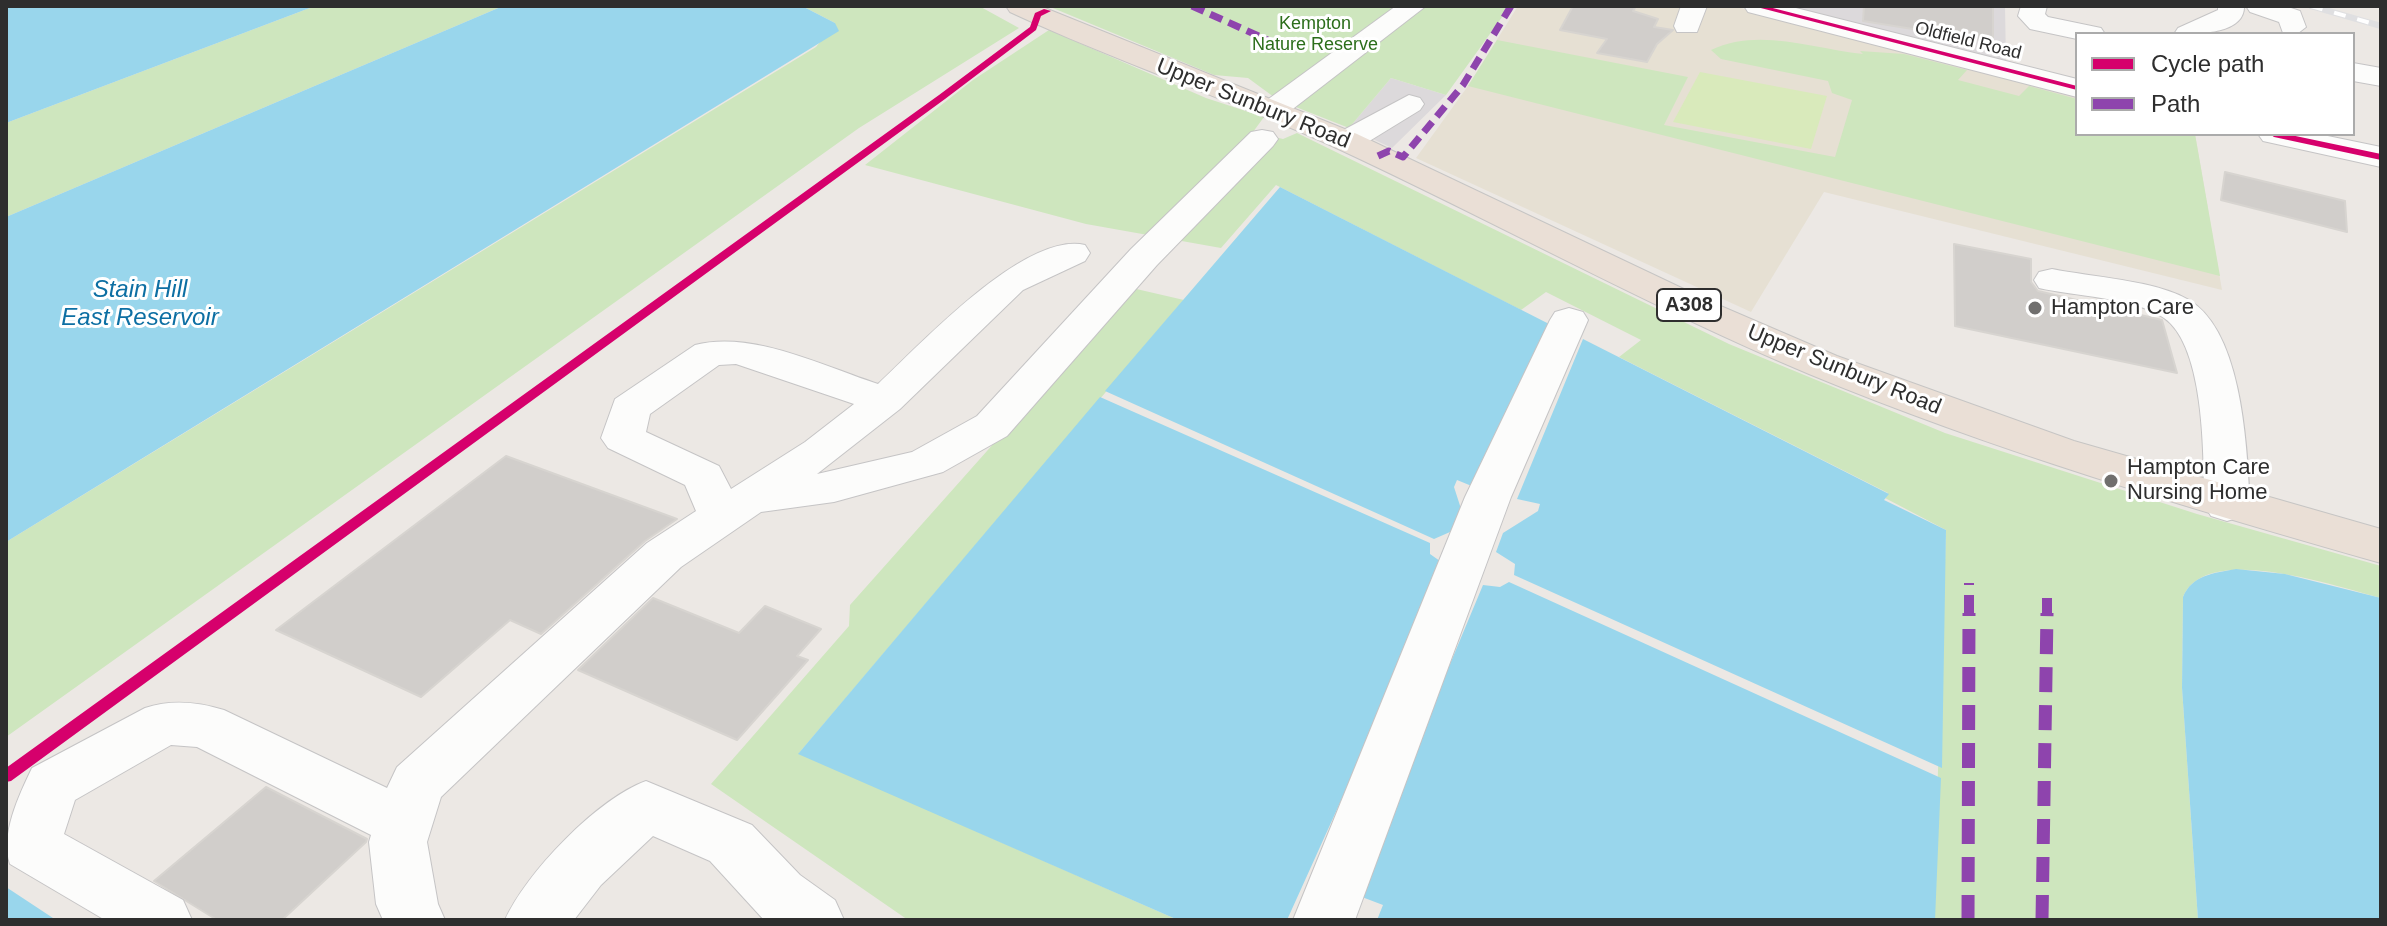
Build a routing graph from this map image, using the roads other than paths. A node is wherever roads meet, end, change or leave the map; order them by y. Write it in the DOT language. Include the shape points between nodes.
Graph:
graph roads {
  1 [pos="1019,6"];
  2 [pos="1413,6"];
  3 [pos="2034,6"];
  4 [pos="2231,6"];
  5 [pos="2259,6"];
  6 [pos="1769,7"];
  7 [pos="2293,27"];
  8 [pos="2082,32"];
  9 [pos="2192,32"];
  10 [pos="2355,72"];
  11 [pos="2381,77"];
  12 [pos="2075,88"];
  13 [pos="1409,104"];
  14 [pos="1268,124"];
  15 [pos="2283,136"];
  16 [pos="1347,141"];
  17 [pos="2381,157"];
  18 [pos="1072,253"];
  19 [pos="2052,280"];
  20 [pos="1569,320"];
  21 [pos="885,400"];
  22 [pos="2227,505"];
  23 [pos="736,508"];
  24 [pos="2381,546"];
  25 [pos="402,822"];
  26 [pos="401,915"];
  27 [pos="161,920"];
  28 [pos="536,920"];
  29 [pos="813,920"];
  30 [pos="1324,920"];
  1 -- 14 [label="highway, Upper Sunbury Road / A308"];
  2 -- 14 [label="street"];
  3 -- 8 [label="street" via="2031,16 2039,23"];
  4 -- 9 [label="street" via="2231,14"];
  5 -- 7 [label="street" via="2291,17"];
  6 -- 12 [label="street, Oldfield Road" via="1997,80"];
  10 -- 11 [label="street"];
  13 -- 16 [label="street"];
  14 -- 16 [label="highway, Upper Sunbury Road / A308"];
  14 -- 23 [label="street" via="992,426 927,462"];
  15 -- 17 [label="street"];
  16 -- 22 [label="highway, Upper Sunbury Road / A308" via="1747,332 1855,377 1999,431"];
  18 -- 21 [label="street" via="1010,282"];
  19 -- 22 [label="street" via="2174,307 2192,321 2211,365"];
  20 -- 30 [label="street" via="1488,497"];
  21 -- 23 [label="street"];
  21 -- 23 [label="street" via="739,352 724,352 709,353 630,408 623,438 703,476"];
  22 -- 24 [label="highway, Upper Sunbury Road / A308"];
  23 -- 25 [label="street" via="664,555 417,784"];
  25 -- 26 [label="street"];
  25 -- 27 [label="street" via="205,726 164,723 52,785 31,846"];
  28 -- 29 [label="street" via="580,866 646,806 731,843 778,895"];
}
